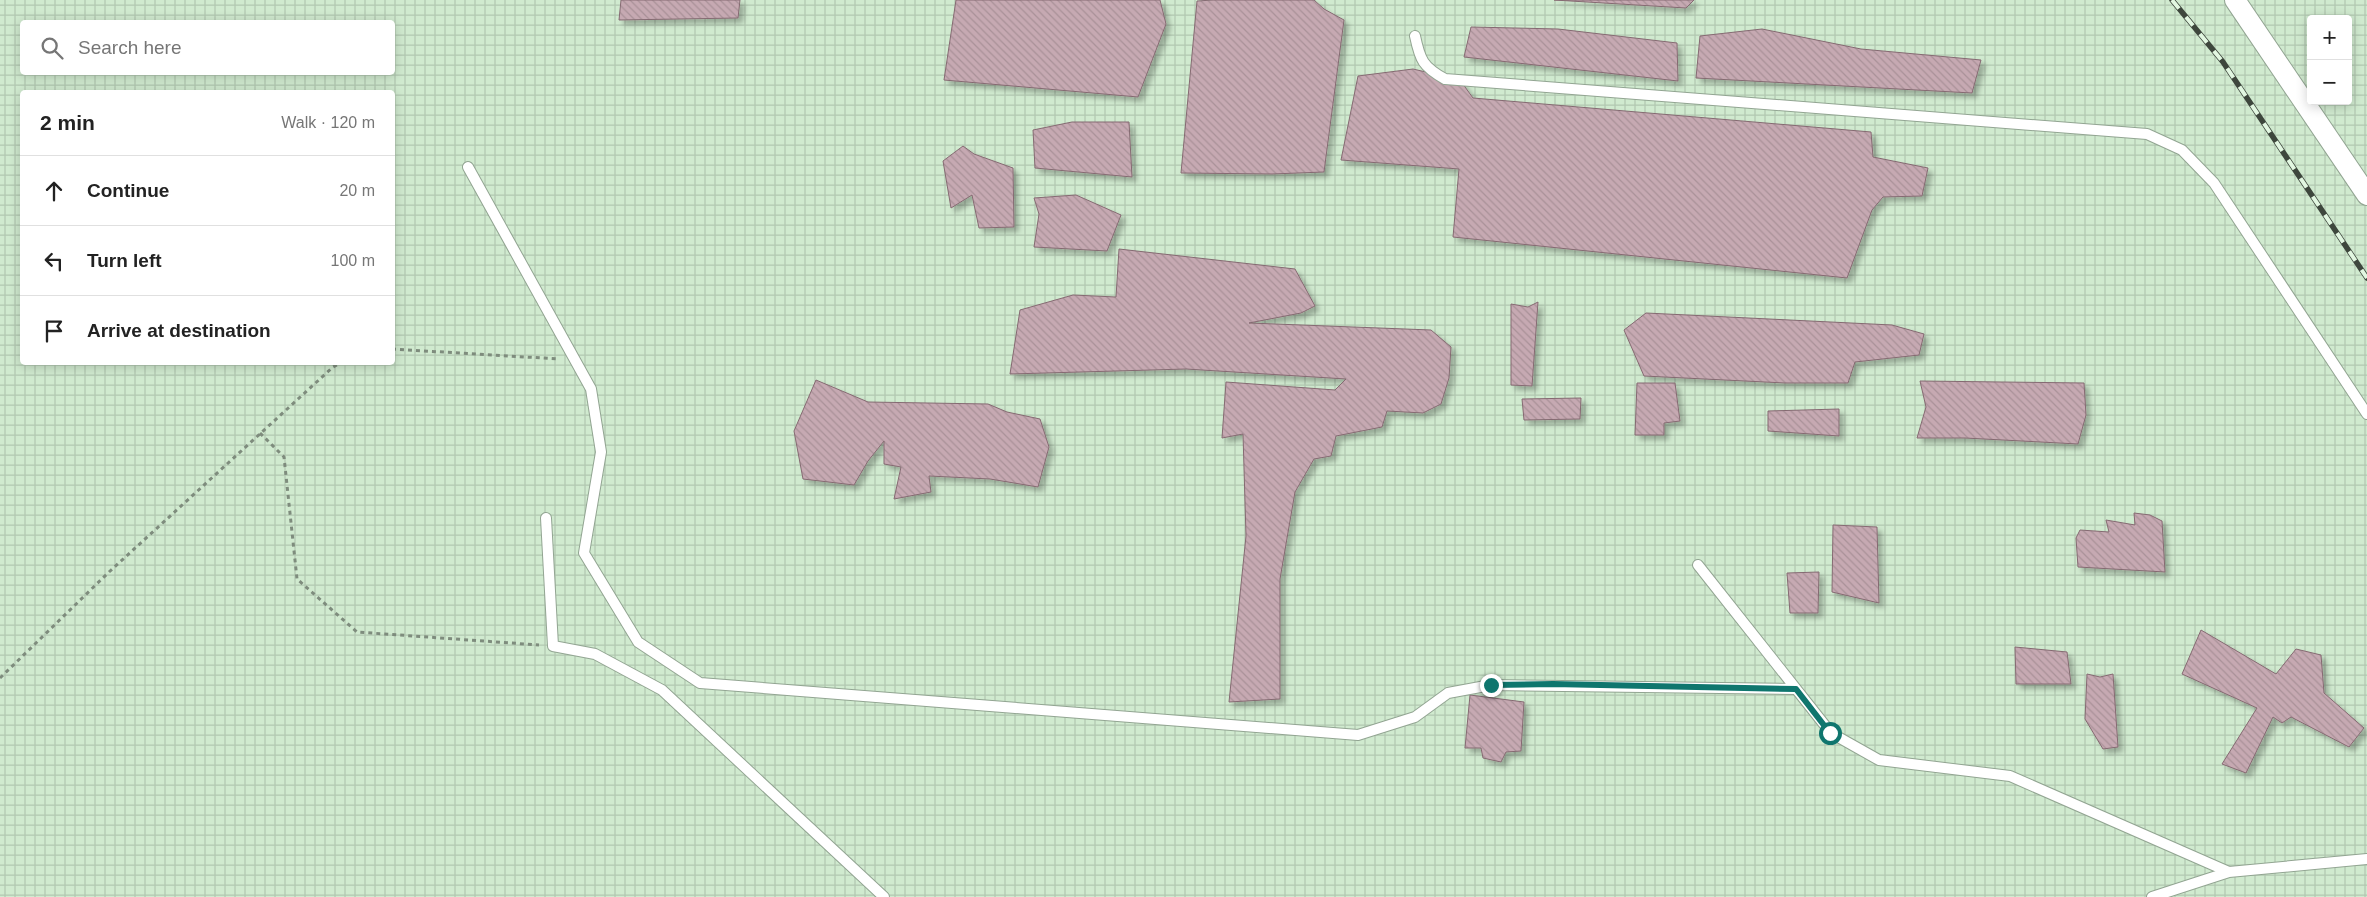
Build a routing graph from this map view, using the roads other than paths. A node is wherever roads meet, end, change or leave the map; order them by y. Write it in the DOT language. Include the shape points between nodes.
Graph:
graph roads {
  1 [pos="2235,0"];
  2 [pos="1415,36"];
  3 [pos="468,167"];
  4 [pos="2367,195"];
  5 [pos="2367,414"];
  6 [pos="546,518"];
  7 [pos="1698,565"];
  8 [pos="1796,689"];
  9 [pos="2367,859"];
  10 [pos="2229,872"];
  11 [pos="884,897"];
  12 [pos="2152,897"];
  1 -- 4 [label="street"];
  2 -- 5 [label="lane" via="1419,56 1428,70 1444,79 2147,134 2182,150 2214,183"];
  3 -- 8 [label="lane" via="591,389 601,452 584,552 638,642 700,683 1358,735 1415,717 1448,694 1491,685"];
  6 -- 11 [label="lane" via="553,646 596,654 662,690"];
  7 -- 8 [label="lane"];
  8 -- 10 [label="lane" via="1830,733 1879,760 2010,776"];
  9 -- 10 [label="lane"];
  10 -- 12 [label="lane"];
}
